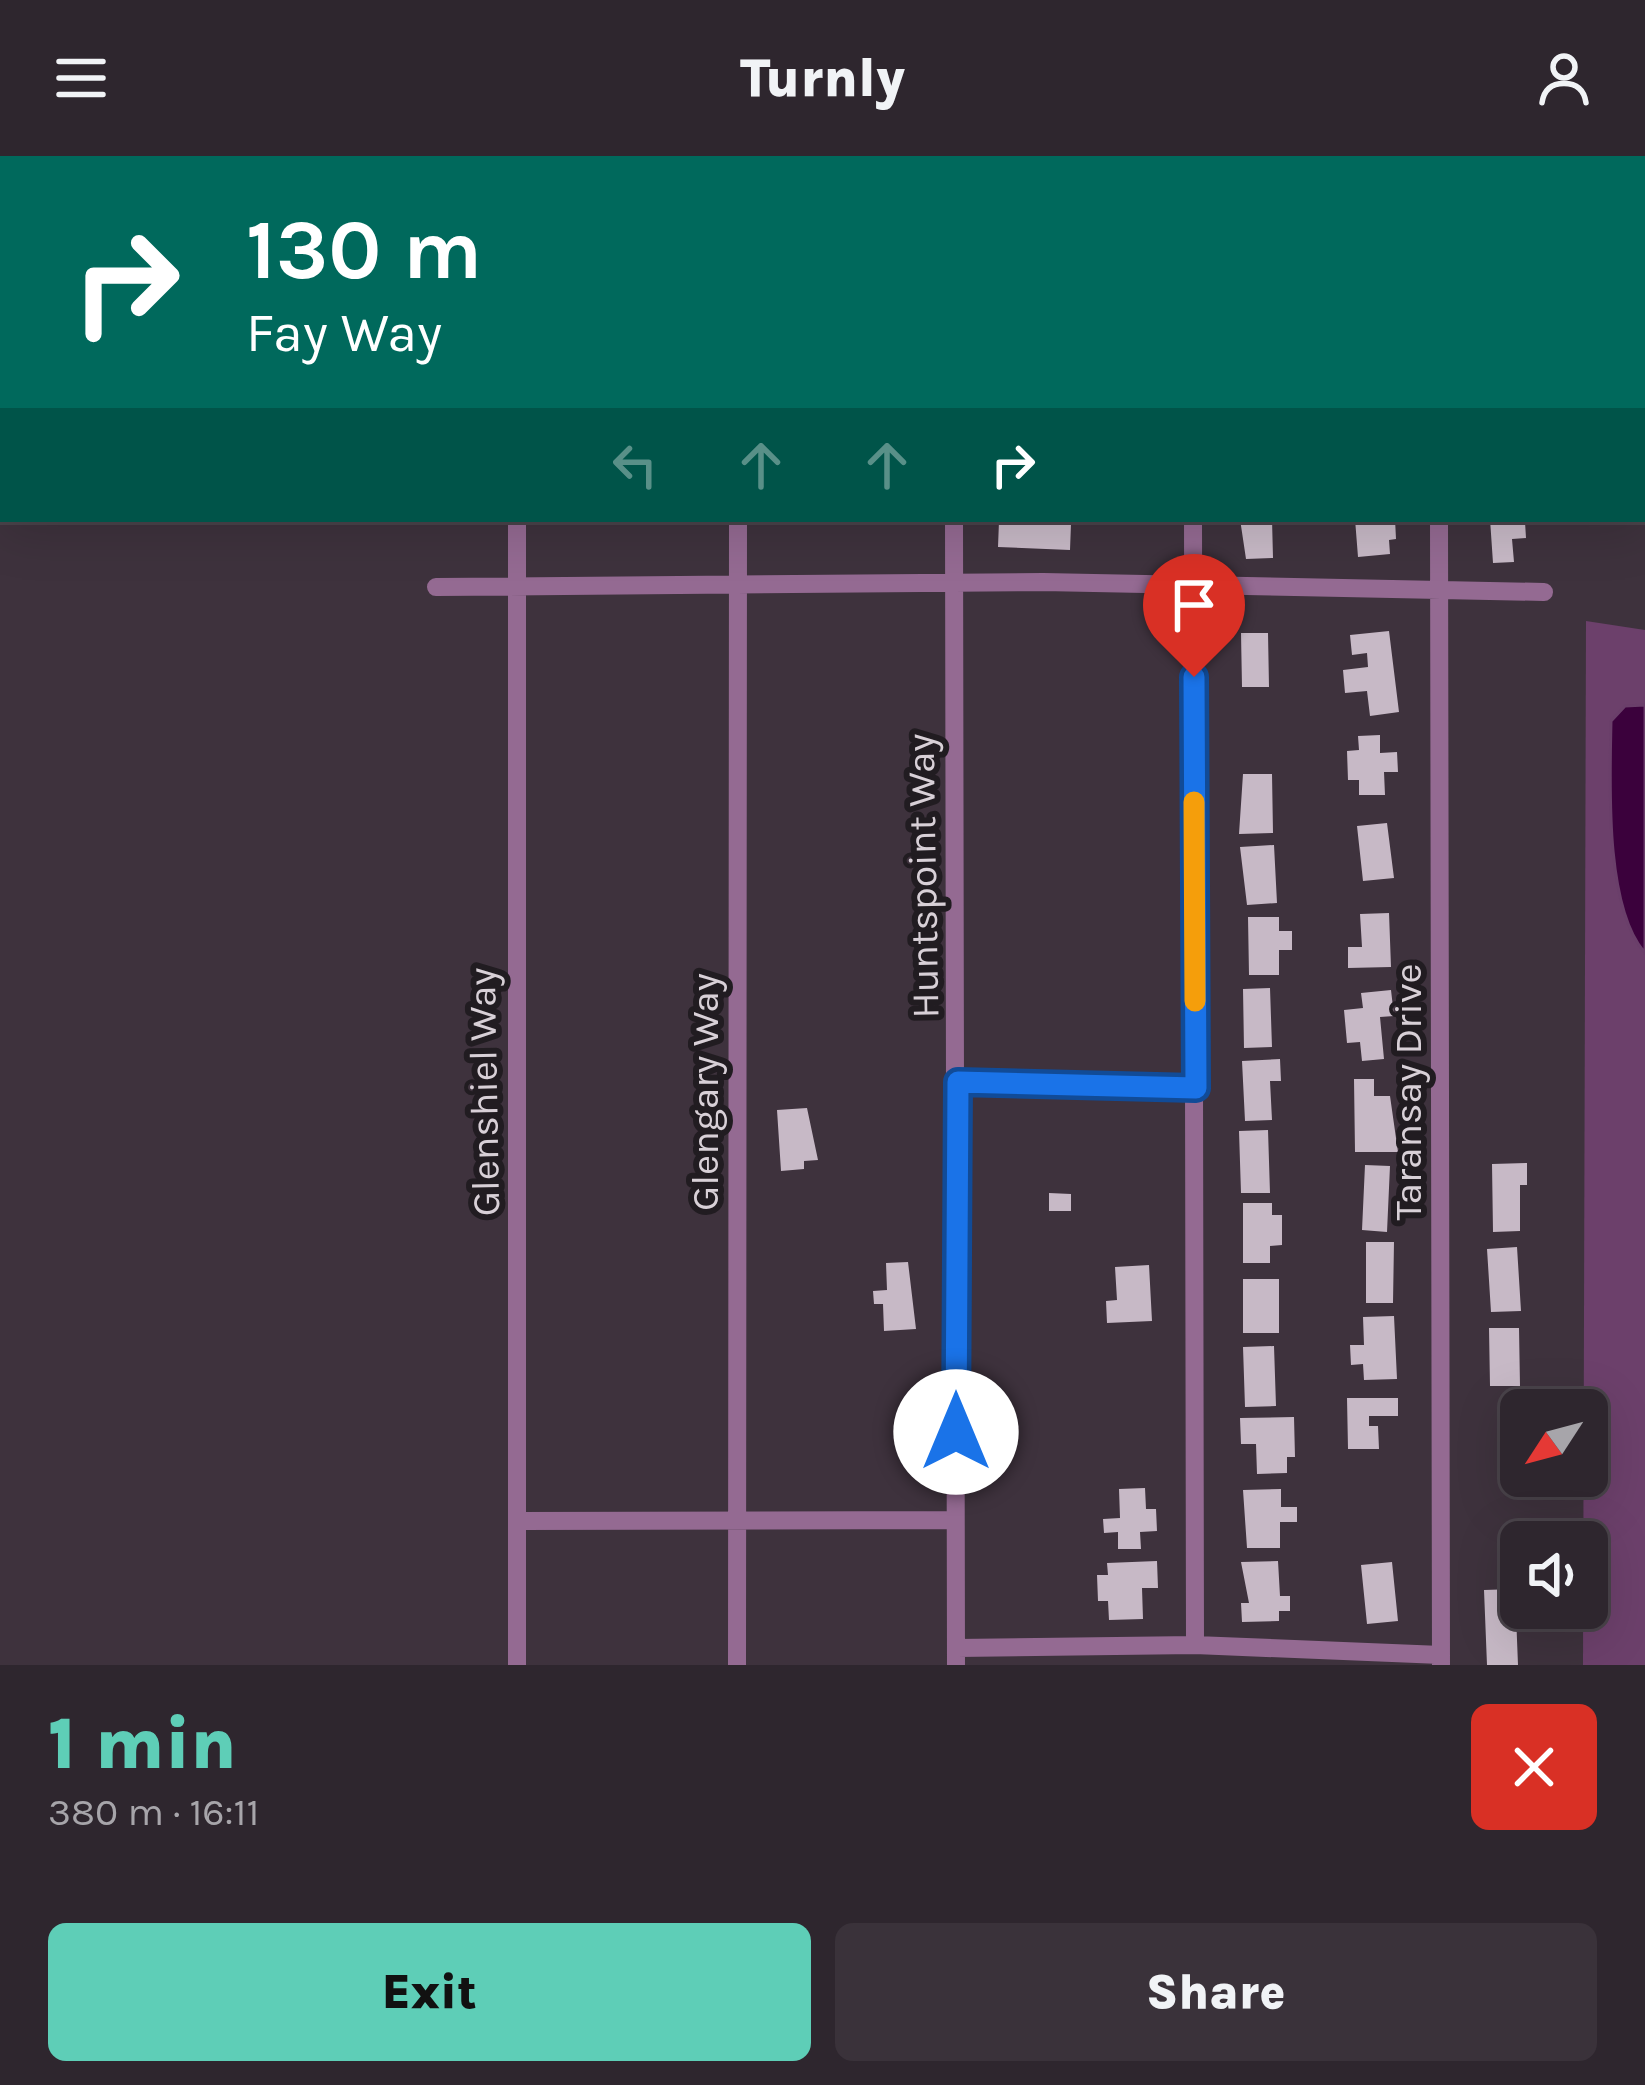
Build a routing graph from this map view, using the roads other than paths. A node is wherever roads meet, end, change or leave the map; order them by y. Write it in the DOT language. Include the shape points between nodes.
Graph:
graph roads {
  1 [pos="517,522"];
  2 [pos="738,522"];
  3 [pos="954,522"];
  4 [pos="1193,522"];
  5 [pos="1439,522"];
  6 [pos="953,582"];
  7 [pos="738,583"];
  8 [pos="517,585"];
  9 [pos="436,586"];
  10 [pos="1193,586"];
  11 [pos="1439,588"];
  12 [pos="1544,592"];
  13 [pos="958,1082"];
  14 [pos="1196,1088"];
  15 [pos="739,1518"];
  16 [pos="955,1520"];
  17 [pos="519,1522"];
  18 [pos="1195,1645"];
  19 [pos="957,1657"];
  20 [pos="1441,1660"];
  21 [pos="517,1665"];
  22 [pos="737,1665"];
  1 -- 8 [label="street, Glenshiel Way"];
  2 -- 7 [label="street, Glengary Way"];
  3 -- 6 [label="street, Huntspoint Way"];
  4 -- 10 [label="street"];
  5 -- 11 [label="street, Taransay Drive"];
  6 -- 7 [label="street"];
  6 -- 10 [label="street"];
  6 -- 13 [label="street, Huntspoint Way"];
  7 -- 8 [label="street"];
  7 -- 15 [label="street, Glengary Way"];
  8 -- 9 [label="street"];
  8 -- 17 [label="street, Glenshiel Way"];
  10 -- 11 [label="street"];
  10 -- 14 [label="street"];
  11 -- 12 [label="street"];
  11 -- 20 [label="street, Taransay Drive"];
  13 -- 14 [label="street"];
  13 -- 16 [label="street, Huntspoint Way"];
  14 -- 18 [label="street"];
  15 -- 16 [label="street"];
  15 -- 17 [label="street"];
  15 -- 22 [label="street, Glengary Way"];
  16 -- 19 [label="street, Huntspoint Way"];
  17 -- 21 [label="street, Glenshiel Way"];
  18 -- 19 [label="street"];
  18 -- 20 [label="street"];
}
